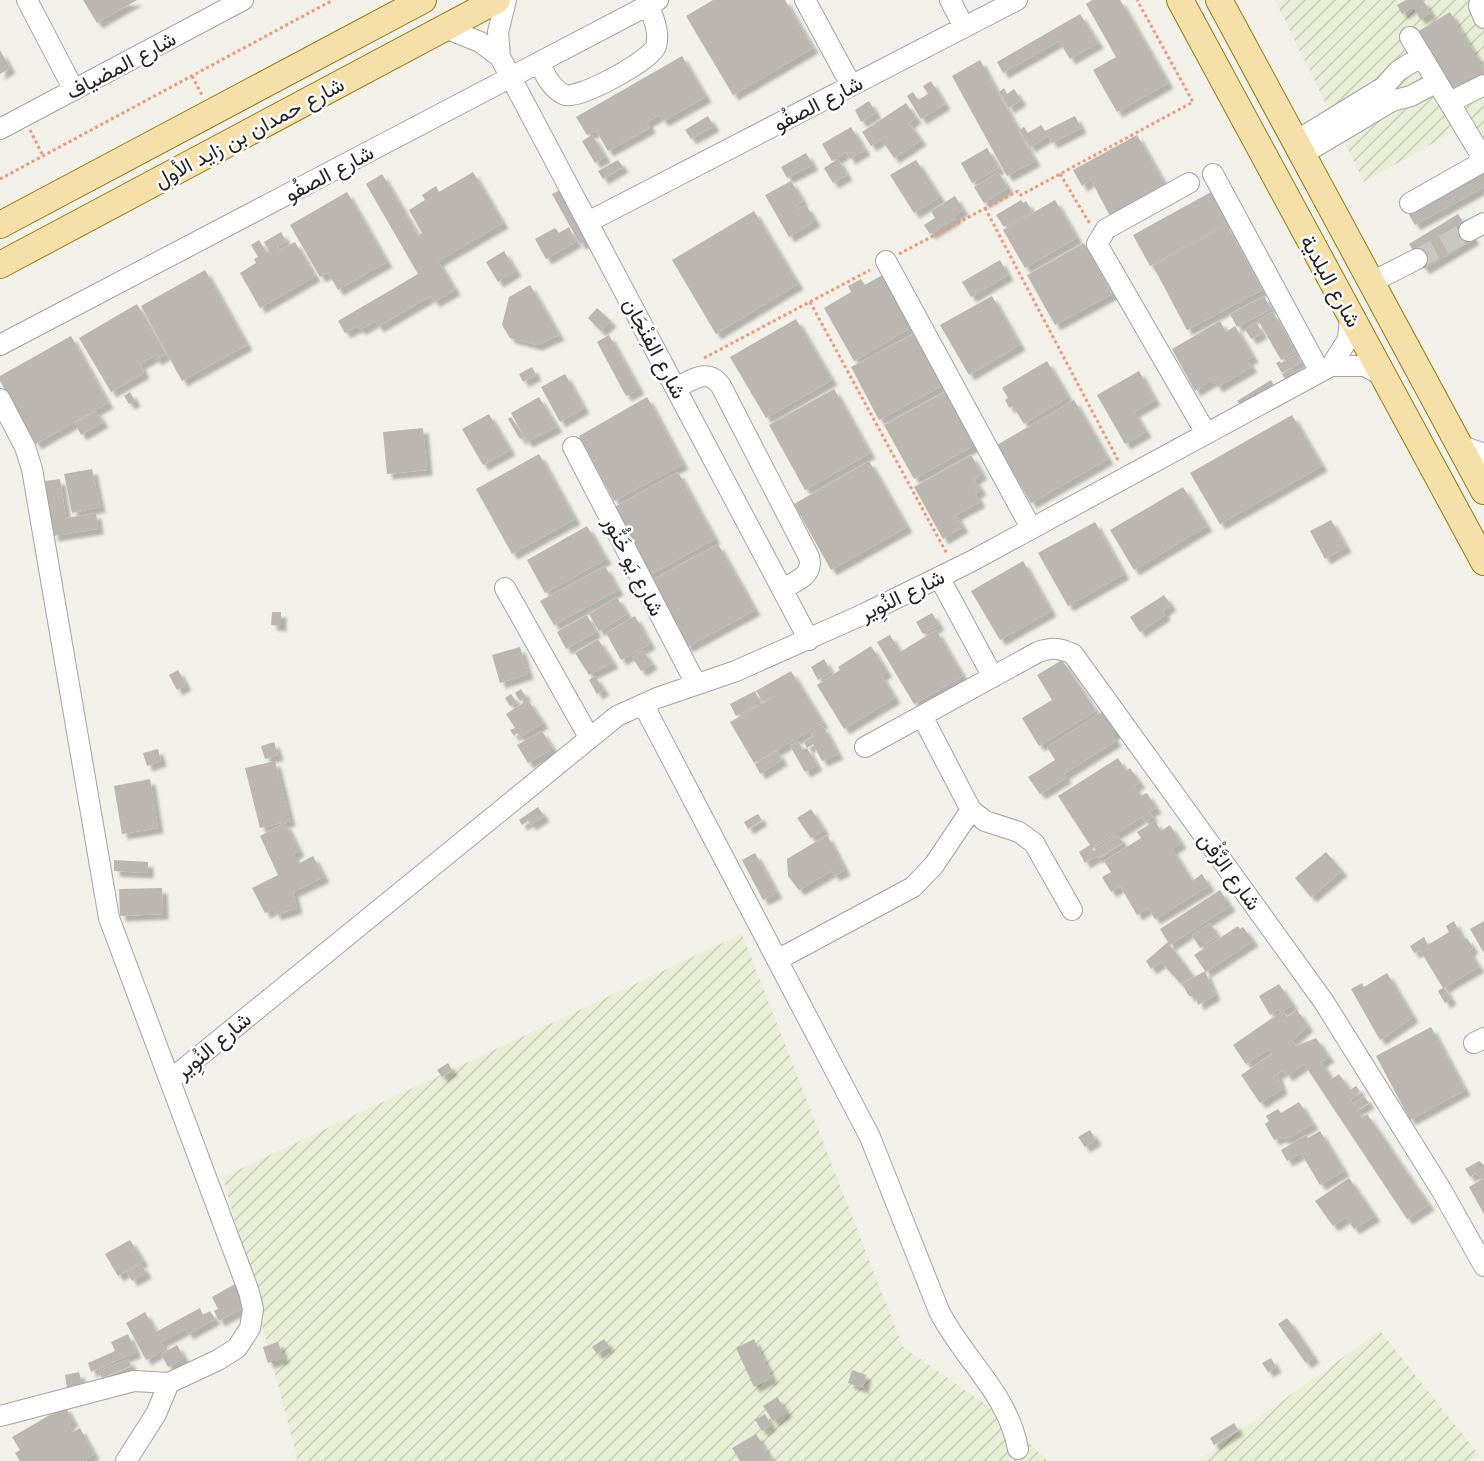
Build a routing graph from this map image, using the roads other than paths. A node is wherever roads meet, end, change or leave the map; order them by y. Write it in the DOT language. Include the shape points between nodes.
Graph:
graph roads {
  1 [pos="27,0"];
  2 [pos="243,0"];
  3 [pos="423,0"];
  4 [pos="497,0"];
  5 [pos="506,0"];
  6 [pos="805,0"];
  7 [pos="950,0"];
  8 [pos="1017,0"];
  9 [pos="1180,0"];
  10 [pos="1219,0"];
  11 [pos="1480,0"];
  12 [pos="653,2"];
  13 [pos="1484,18"];
  14 [pos="964,27"];
  15 [pos="445,28"];
  16 [pos="1410,37"];
  17 [pos="1422,56"];
  18 [pos="500,57"];
  19 [pos="539,63"];
  20 [pos="511,77"];
  21 [pos="1437,81"];
  22 [pos="1484,85"];
  23 [pos="852,86"];
  24 [pos="74,90"];
  25 [pos="1450,102"];
  26 [pos="0,129"];
  27 [pos="1299,148"];
  28 [pos="1213,174"];
  29 [pos="1189,183"];
  30 [pos="1410,203"];
  31 [pos="588,222"];
  32 [pos="0,225"];
  33 [pos="1417,259"];
  34 [pos="886,261"];
  35 [pos="0,265"];
  36 [pos="1372,282"];
  37 [pos="1350,317"];
  38 [pos="0,345"];
  39 [pos="1325,369"];
  40 [pos="1385,377"];
  41 [pos="676,388"];
  42 [pos="0,399"];
  43 [pos="1206,434"];
  44 [pos="1459,445"];
  45 [pos="573,447"];
  46 [pos="1484,454"];
  47 [pos="1484,491"];
  48 [pos="1031,528"];
  49 [pos="1484,562"];
  50 [pos="947,573"];
  51 [pos="505,588"];
  52 [pos="782,589"];
  53 [pos="809,640"];
  54 [pos="993,677"];
  55 [pos="696,684"];
  56 [pos="643,704"];
  57 [pos="922,716"];
  58 [pos="588,737"];
  59 [pos="865,747"];
  60 [pos="971,810"];
  61 [pos="1072,910"];
  62 [pos="777,960"];
  63 [pos="170,1080"];
  64 [pos="1484,1266"];
  65 [pos="169,1383"];
  66 [pos="0,1416"];
  67 [pos="1018,1449"];
  68 [pos="126,1461"];
  1 -- 24 [label="street"];
  2 -- 24 [label="street, شارع المضياف"];
  3 -- 32 [label="main road, شارع حمدان بن زايد الأول"];
  4 -- 15 [label="main road, شارع حمدان بن زايد الأول"];
  5 -- 18 [label="street, شارع الفِنْجَان" via="498,32"];
  6 -- 23 [label="street"];
  7 -- 14 [label="street"];
  8 -- 14 [label="street, شارع الصفُو"];
  9 -- 37 [label="main road, شارع البلدية"];
  10 -- 27 [label="main road, شارع البلدية"];
  11 -- 13 [label="street"];
  12 -- 19 [label="street, شارع الصفُو"];
  12 -- 19 [label="street" via="656,47 649,57 617,75 574,97 564,95 550,83"];
  14 -- 23 [label="street, شارع الصفُو"];
  15 -- 18 [label="street, شارع الفِنْجَان" via="475,39"];
  15 -- 35 [label="main road, شارع حمدان بن زايد الأول"];
  16 -- 17 [label="street"];
  17 -- 21 [label="street"];
  17 -- 27 [label="street"];
  18 -- 20 [label="street, شارع الفِنْجَان"];
  19 -- 20 [label="street, شارع الصفُو"];
  20 -- 31 [label="street, شارع الفِنْجَان"];
  20 -- 38 [label="street, شارع الصفُو"];
  21 -- 25 [label="street"];
  21 -- 27 [label="street"];
  22 -- 25 [label="street"];
  23 -- 31 [label="street, شارع الصفُو"];
  24 -- 26 [label="street, شارع المضياف"];
  25 -- 30 [label="street" via="1481,158 1477,165"];
  27 -- 36 [label="main road, شارع البلدية"];
  28 -- 39 [label="street"];
  29 -- 43 [label="street" via="1106,230 1098,238 1098,249"];
  31 -- 41 [label="street, شارع الفِنْجَان"];
  33 -- 36 [label="street"];
  34 -- 48 [label="street"];
  36 -- 44 [label="main road, شارع البلدية"];
  37 -- 39 [label="street, شارع النُوِير" via="1348,339"];
  37 -- 40 [label="main road, شارع البلدية"];
  39 -- 40 [label="street, شارع النُوِير" via="1365,366"];
  39 -- 43 [label="street, شارع النُوِير"];
  40 -- 49 [label="main road, شارع البلدية"];
  41 -- 52 [label="street, شارع الفِنْجَان"];
  41 -- 52 [label="street" via="705,375 721,386 809,557 810,570 806,575"];
  42 -- 63 [label="street" via="32,469 109,918"];
  43 -- 48 [label="street, شارع النُوِير"];
  44 -- 46 [label="street"];
  44 -- 47 [label="main road, شارع البلدية"];
  45 -- 55 [label="street, شارع يَو خَنُّور"];
  48 -- 50 [label="street, شارع النُوِير"];
  50 -- 53 [label="street, شارع النُوِير"];
  50 -- 54 [label="street"];
  51 -- 58 [label="street"];
  52 -- 53 [label="street, شارع الفِنْجَان"];
  53 -- 55 [label="street, شارع النُوِير"];
  54 -- 57 [label="street, شارع الزَّفْن"];
  54 -- 64 [label="street, شارع الزَّفْن" via="1050,648 1062,648 1073,654 1324,1002"];
  55 -- 56 [label="street, شارع النُوِير"];
  56 -- 58 [label="street, شارع النُوِير" via="617,716"];
  56 -- 62 [label="street"];
  57 -- 59 [label="street, شارع الزَّفْن"];
  57 -- 60 [label="street"];
  58 -- 63 [label="street, شارع النُوِير"];
  60 -- 61 [label="street" via="985,821 1027,836"];
  60 -- 62 [label="street" via="934,865 913,887"];
  62 -- 67 [label="street" via="870,1137 939,1311 1002,1402 1015,1430"];
  63 -- 65 [label="street, شارع النُوِير" via="253,1308 250,1328 237,1348"];
  65 -- 66 [label="street" via="134,1381"];
  65 -- 68 [label="street" via="156,1414"];
}
